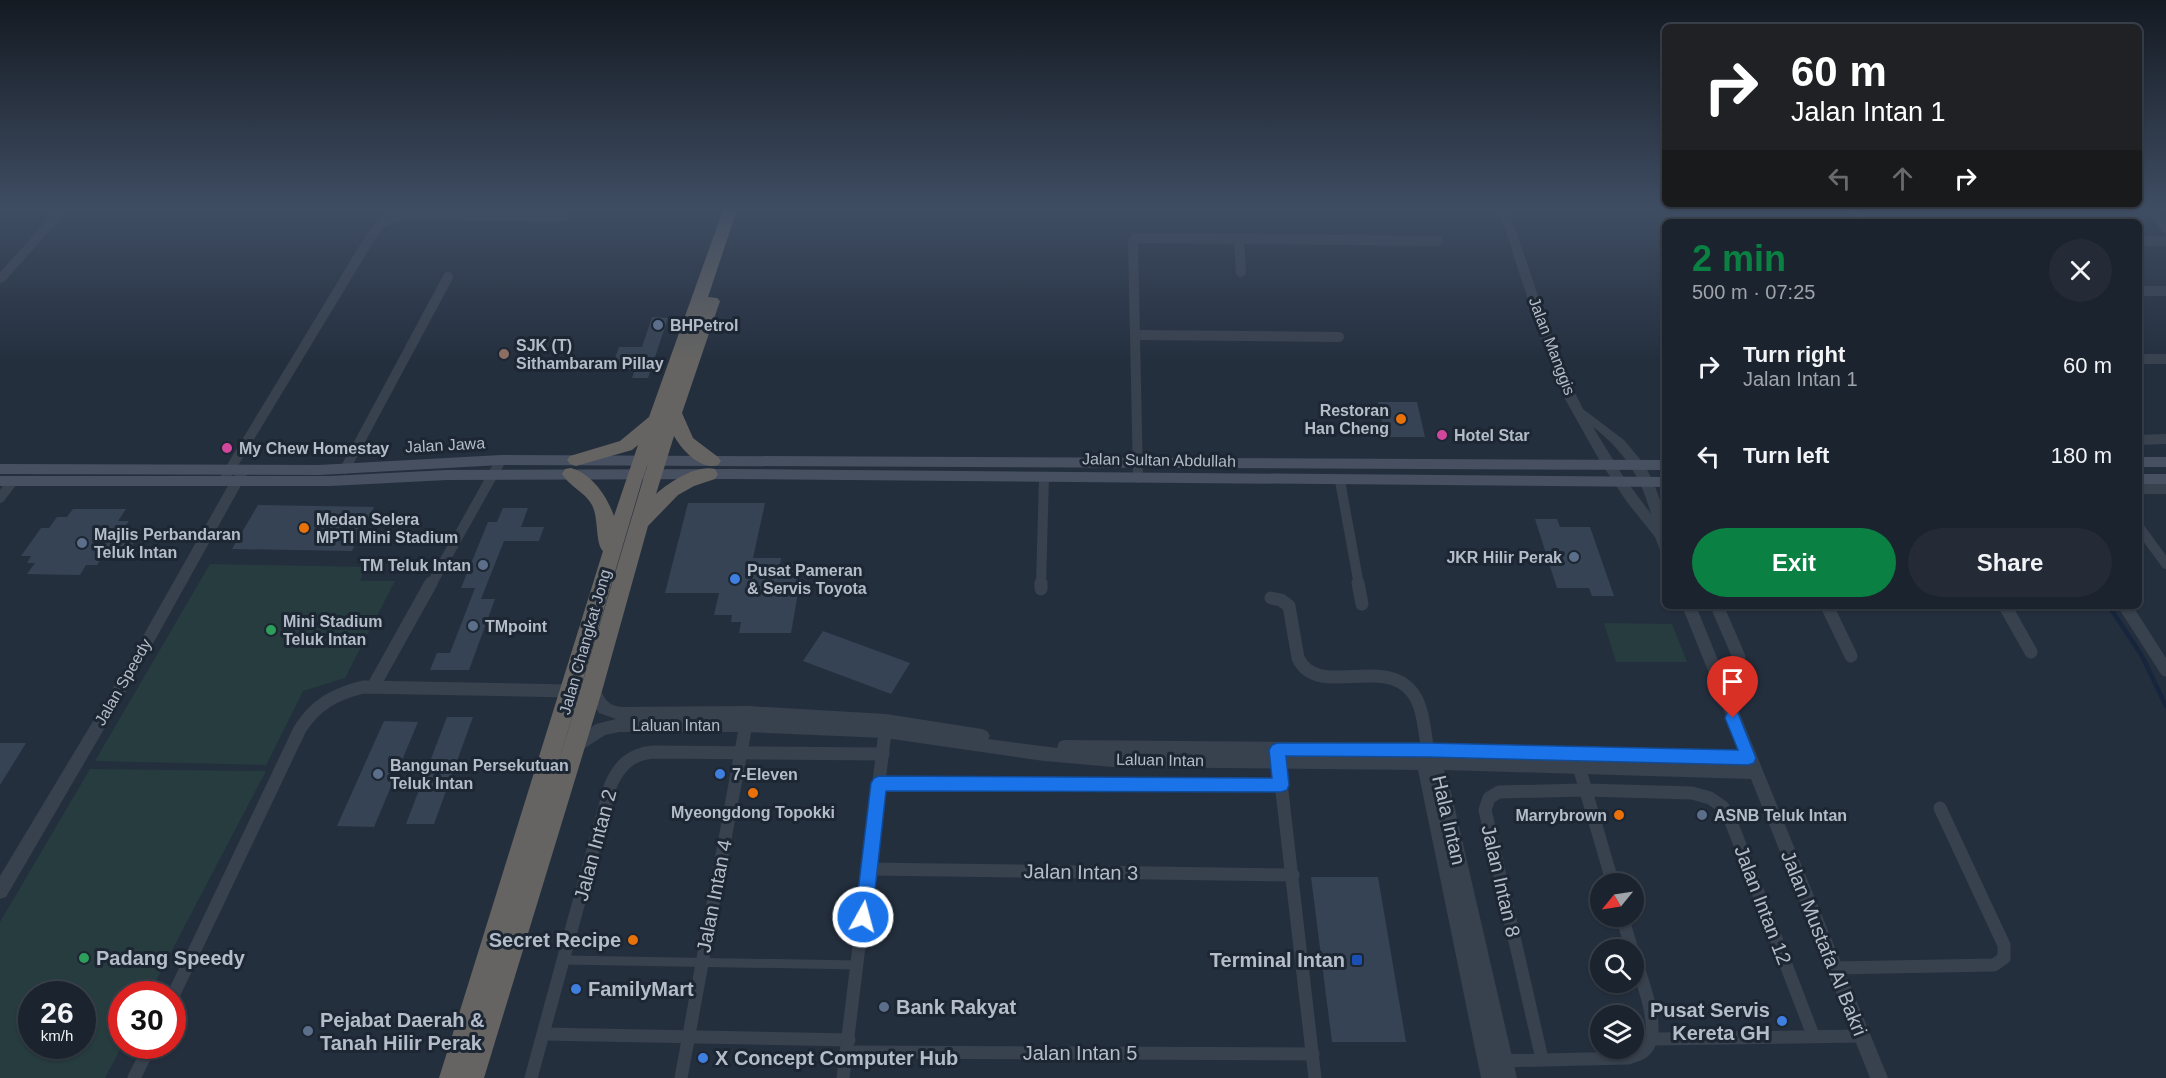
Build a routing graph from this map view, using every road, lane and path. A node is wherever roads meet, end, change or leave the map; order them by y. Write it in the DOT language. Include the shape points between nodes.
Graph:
graph roads {
  1 [pos="17,260"];
  2 [pos="357,260"];
  3 [pos="713,260"];
  4 [pos="725,260"];
  5 [pos="1133,260"];
  6 [pos="1241,260"];
  7 [pos="1521,260"];
  8 [pos="1242,272"];
  9 [pos="448,277"];
  10 [pos="0,279"];
  11 [pos="2142,291"];
  12 [pos="2166,292"];
  13 [pos="1135,335"];
  14 [pos="1339,337"];
  15 [pos="2142,359"];
  16 [pos="2166,359"];
  17 [pos="1579,412"];
  18 [pos="674,414"];
  19 [pos="656,419"];
  20 [pos="2166,439"];
  21 [pos="2142,440"];
  22 [pos="501,460"];
  23 [pos="2142,462"];
  24 [pos="2166,462"];
  25 [pos="1138,463"];
  26 [pos="1610,464"];
  27 [pos="1638,464"];
  28 [pos="1662,465"];
  29 [pos="573,467"];
  30 [pos="710,467"];
  31 [pos="637,468"];
  32 [pos="655,468"];
  33 [pos="0,469"];
  34 [pos="352,472"];
  35 [pos="493,474"];
  36 [pos="47,475"];
  37 [pos="233,476"];
  38 [pos="1044,477"];
  39 [pos="1138,478"];
  40 [pos="2142,479"];
  41 [pos="2166,479"];
  42 [pos="6,481"];
  43 [pos="1340,481"];
  44 [pos="1622,482"];
  45 [pos="1647,482"];
  46 [pos="1662,482"];
  47 [pos="2142,489"];
  48 [pos="2166,489"];
  49 [pos="0,498"];
  50 [pos="639,525"];
  51 [pos="2142,531"];
  52 [pos="1659,533"];
  53 [pos="1662,540"];
  54 [pos="2166,564"];
  55 [pos="607,569"];
  56 [pos="1041,589"];
  57 [pos="1271,598"];
  58 [pos="1362,604"];
  59 [pos="1690,609"];
  60 [pos="1718,609"];
  61 [pos="1828,609"];
  62 [pos="2007,609"];
  63 [pos="2127,609"];
  64 [pos="2031,652"];
  65 [pos="1851,656"];
  66 [pos="1739,657"];
  67 [pos="2166,670"];
  68 [pos="373,687"];
  69 [pos="582,691"];
  70 [pos="747,719"];
  71 [pos="886,726"];
  72 [pos="574,748"];
  73 [pos="741,754"];
  74 [pos="883,754"];
  75 [pos="1278,755"];
  76 [pos="1429,758"];
  77 [pos="1577,760"];
  78 [pos="1751,765"];
  79 [pos="879,783"];
  80 [pos="1281,785"];
  81 [pos="1585,790"];
  82 [pos="1940,808"];
  83 [pos="869,869"];
  84 [pos="1610,873"];
  85 [pos="1293,875"];
  86 [pos="0,891"];
  87 [pos="564,960"];
  88 [pos="702,961"];
  89 [pos="858,965"];
  90 [pos="1833,968"];
  91 [pos="180,981"];
  92 [pos="1644,990"];
  93 [pos="543,1035"];
  94 [pos="1813,1035"];
  95 [pos="1862,1036"];
  96 [pos="688,1037"];
  97 [pos="1652,1039"];
  98 [pos="848,1046"];
  99 [pos="1313,1054"];
  100 [pos="144,1059"];
  101 [pos="1542,1059"];
  102 [pos="1504,1061"];
  103 [pos="1488,1070"];
  104 [pos="134,1078"];
  105 [pos="451,1078"];
  106 [pos="472,1078"];
  107 [pos="531,1078"];
  108 [pos="681,1078"];
  109 [pos="843,1078"];
  110 [pos="1315,1078"];
  111 [pos="1508,1078"];
  112 [pos="1879,1078"];
  1 -- 10 [label="street"];
  2 -- 37 [label="street"];
  3 -- 19 [label="highway, Jalan Changkat Jong"];
  4 -- 18 [label="highway, Jalan Changkat Jong"];
  5 -- 13 [label="street"];
  6 -- 8 [label="street"];
  7 -- 17 [label="street, Jalan Manggis" via="1562,378"];
  9 -- 34 [label="street"];
  11 -- 12 [label="street"];
  13 -- 14 [label="street"];
  13 -- 25 [label="street"];
  15 -- 16 [label="street"];
  17 -- 26 [label="street, Jalan Manggis"];
  17 -- 27 [label="street, Jalan Manggis" via="1617,438"];
  18 -- 30 [label="highway" via="677,429"];
  18 -- 32 [label="highway, Jalan Changkat Jong"];
  19 -- 29 [label="highway" via="626,446"];
  19 -- 31 [label="highway, Jalan Changkat Jong"];
  20 -- 21 [label="street"];
  22 -- 29 [label="main road, Jalan Jawa"];
  22 -- 34 [label="main road, Jalan Jawa"];
  22 -- 35 [label="street"];
  23 -- 24 [label="main road"];
  25 -- 26 [label="main road, Jalan Sultan Abdullah"];
  25 -- 30 [label="main road, Jalan Sultan Abdullah"];
  25 -- 39 [label="street"];
  26 -- 27 [label="main road, Jalan Sultan Abdullah"];
  26 -- 44 [label="street, Jalan Manggis"];
  27 -- 28 [label="main road, Jalan Sultan Abdullah"];
  27 -- 45 [label="street, Jalan Manggis"];
  29 -- 31 [label="main road, Jalan Jawa"];
  29 -- 35 [label="main road, Jalan Jawa"];
  29 -- 55 [label="highway" via="606,514"];
  30 -- 32 [label="main road, Jalan Sultan Abdullah"];
  30 -- 38 [label="main road, Jalan Sultan Abdullah"];
  30 -- 50 [label="highway" via="668,491"];
  31 -- 32 [label="main road, Jalan Jawa"];
  31 -- 55 [label="highway, Jalan Changkat Jong"];
  32 -- 50 [label="highway, Jalan Changkat Jong"];
  33 -- 36 [label="main road, Jalan Jawa"];
  34 -- 35 [label="main road, Jalan Jawa"];
  34 -- 37 [label="main road, Jalan Jawa"];
  35 -- 68 [label="street"];
  36 -- 37 [label="main road, Jalan Jawa"];
  36 -- 42 [label="main road, Jalan Jawa"];
  37 -- 86 [label="street, Jalan Speedy" via="130,672"];
  38 -- 39 [label="main road, Jalan Sultan Abdullah"];
  38 -- 56 [label="street"];
  39 -- 43 [label="main road, Jalan Sultan Abdullah"];
  40 -- 41 [label="main road"];
  42 -- 49 [label="street"];
  43 -- 44 [label="main road, Jalan Sultan Abdullah"];
  43 -- 58 [label="street"];
  44 -- 45 [label="main road, Jalan Sultan Abdullah"];
  44 -- 52 [label="street"];
  45 -- 46 [label="main road, Jalan Sultan Abdullah"];
  45 -- 52 [label="street" via="1658,515"];
  47 -- 48 [label="street"];
  50 -- 69 [label="highway, Jalan Changkat Jong"];
  51 -- 54 [label="street"];
  52 -- 53 [label="street"];
  55 -- 69 [label="highway, Jalan Changkat Jong"];
  57 -- 76 [label="street" via="1289,606 1300,663 1306,671 1327,676 1384,675 1406,685 1419,709"];
  59 -- 78 [label="street, Jalan Mustafa Al Bakri"];
  60 -- 66 [label="street"];
  61 -- 65 [label="street"];
  62 -- 64 [label="street"];
  63 -- 67 [label="street"];
  68 -- 69 [label="street"];
  68 -- 91 [label="street" via="344,691 328,698 308,716"];
  69 -- 70 [label="street, Laluan Intan" via="604,708 621,714"];
  69 -- 72 [label="highway, Jalan Changkat Jong"];
  69 -- 105 [label="highway, Jalan Changkat Jong"];
  70 -- 71 [label="street, Laluan Intan"];
  70 -- 72 [label="street, Laluan Intan" via="619,725 601,729"];
  70 -- 73 [label="street, Jalan Intan 4"];
  71 -- 74 [label="street"];
  71 -- 75 [label="street, Laluan Intan" via="1068,747"];
  72 -- 106 [label="highway, Jalan Changkat Jong"];
  73 -- 74 [label="street, Jalan Intan 2"];
  73 -- 87 [label="street, Jalan Intan 2" via="643,753 624,762 611,784"];
  73 -- 88 [label="street, Jalan Intan 4"];
  74 -- 79 [label="street"];
  75 -- 76 [label="street, Laluan Intan"];
  75 -- 80 [label="street"];
  76 -- 77 [label="street, Laluan Intan"];
  76 -- 102 [label="street, Hala Intan"];
  76 -- 103 [label="street, Hala Intan"];
  77 -- 78 [label="street, Laluan Intan"];
  77 -- 81 [label="street"];
  78 -- 90 [label="street, Jalan Mustafa Al Bakri"];
  79 -- 80 [label="street"];
  79 -- 83 [label="street"];
  80 -- 85 [label="street"];
  81 -- 84 [label="street"];
  81 -- 94 [label="street, Jalan Intan 12" via="1692,793 1723,807"];
  81 -- 101 [label="street, Jalan Intan 8" via="1499,792 1489,798 1485,810"];
  82 -- 90 [label="street" via="2004,945 2004,958 1994,965"];
  83 -- 85 [label="street, Jalan Intan 3"];
  83 -- 89 [label="street"];
  85 -- 99 [label="street"];
  87 -- 88 [label="street"];
  87 -- 93 [label="street, Jalan Intan 2"];
  88 -- 89 [label="street"];
  88 -- 96 [label="street, Jalan Intan 4"];
  89 -- 98 [label="street"];
  90 -- 95 [label="street, Jalan Mustafa Al Bakri"];
  92 -- 97 [label="street"];
  93 -- 96 [label="street, Jalan Intan 5"];
  93 -- 107 [label="street, Jalan Intan 2"];
  94 -- 95 [label="street"];
  94 -- 97 [label="street"];
  95 -- 112 [label="street, Jalan Mustafa Al Bakri"];
  96 -- 98 [label="street, Jalan Intan 5"];
  96 -- 108 [label="street, Jalan Intan 4"];
  97 -- 101 [label="street" via="1648,1049 1628,1058"];
  98 -- 99 [label="street, Jalan Intan 5"];
  98 -- 109 [label="street"];
  99 -- 110 [label="street"];
  100 -- 104 [label="street"];
  101 -- 102 [label="street"];
  102 -- 103 [label="street"];
  102 -- 111 [label="street, Hala Intan"];
}
